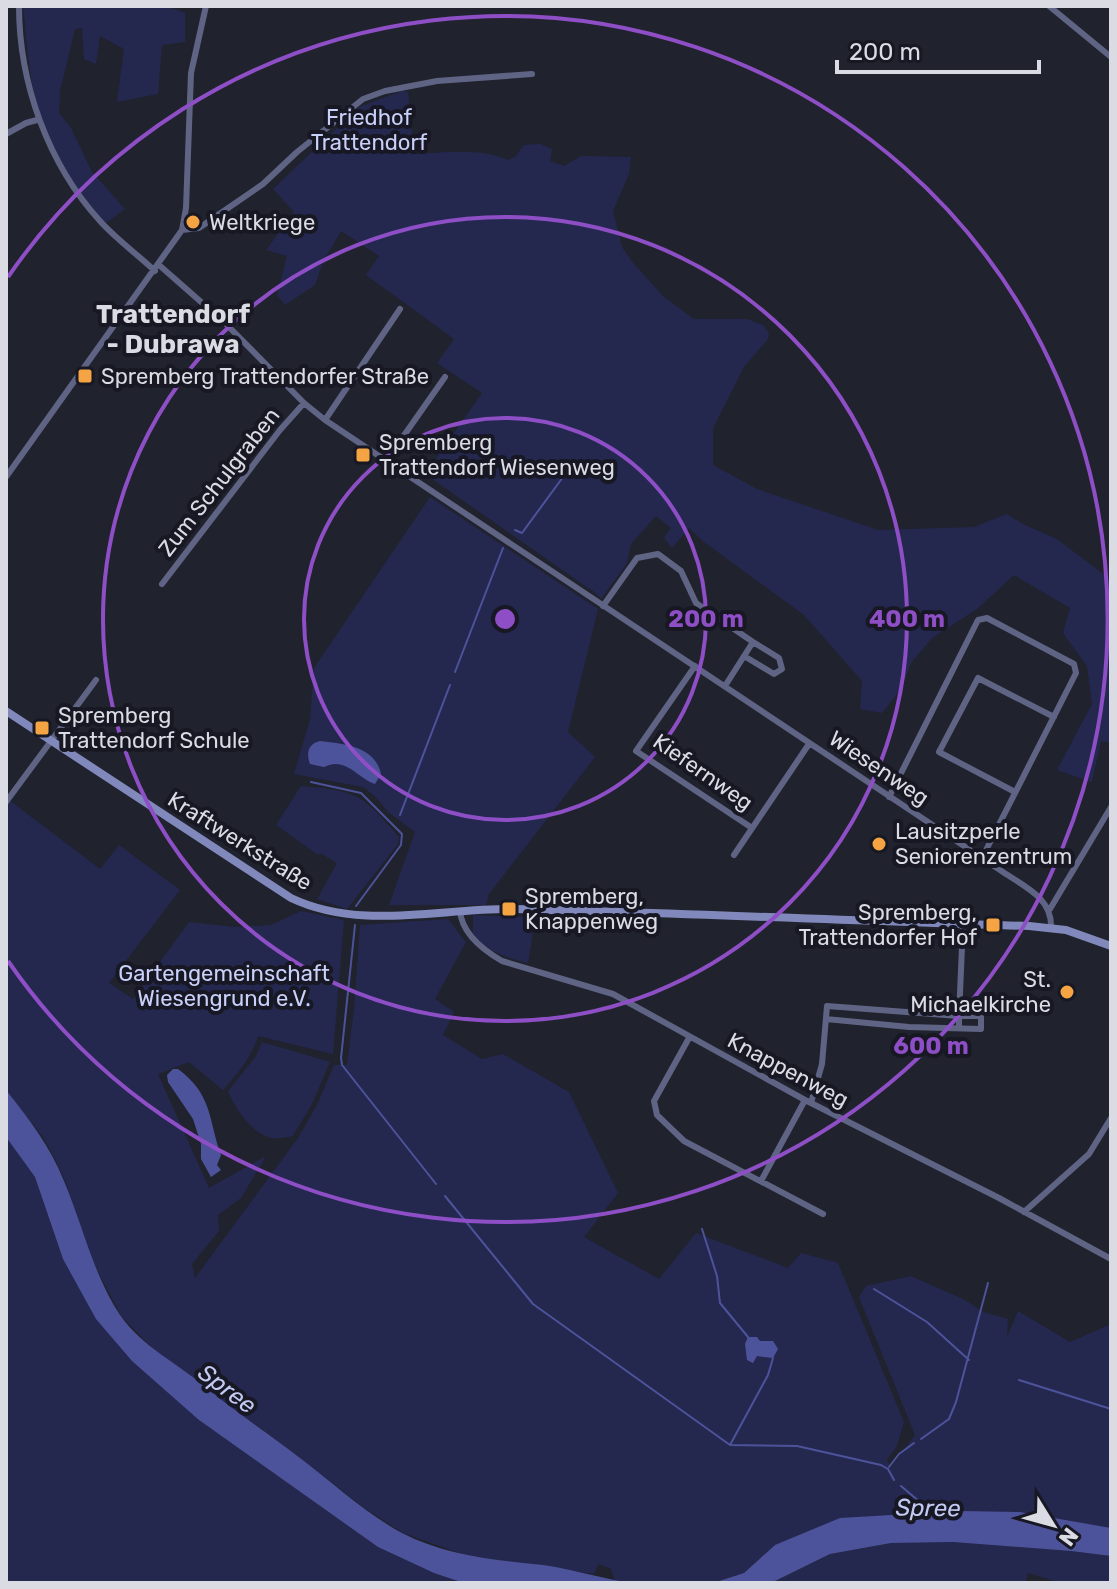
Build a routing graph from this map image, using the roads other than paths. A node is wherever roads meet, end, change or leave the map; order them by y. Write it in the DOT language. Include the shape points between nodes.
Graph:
graph roads {
  1 [pos="19,6"];
  2 [pos="206,6"];
  3 [pos="1049,6"];
  4 [pos="1111,57"];
  5 [pos="532,74"];
  6 [pos="37,120"];
  7 [pos="6,134"];
  8 [pos="182,230"];
  9 [pos="157,268"];
  10 [pos="400,309"];
  11 [pos="445,377"];
  12 [pos="304,403"];
  13 [pos="325,420"];
  14 [pos="386,461"];
  15 [pos="6,477"];
  16 [pos="162,584"];
  17 [pos="603,606"];
  18 [pos="753,642"];
  19 [pos="744,656"];
  20 [pos="695,666"];
  21 [pos="96,680"];
  22 [pos="725,686"];
  23 [pos="6,711"];
  24 [pos="1054,717"];
  25 [pos="52,741"];
  26 [pos="809,744"];
  27 [pos="1015,792"];
  28 [pos="889,797"];
  29 [pos="6,802"];
  30 [pos="1111,807"];
  31 [pos="752,828"];
  32 [pos="734,855"];
  33 [pos="982,858"];
  34 [pos="1050,909"];
  35 [pos="460,910"];
  36 [pos="963,924"];
  37 [pos="1051,927"];
  38 [pos="1111,946"];
  39 [pos="849,1009"];
  40 [pos="910,1013"];
  41 [pos="959,1016"];
  42 [pos="826,1019"];
  43 [pos="848,1022"];
  44 [pos="909,1027"];
  45 [pos="959,1028"];
  46 [pos="689,1038"];
  47 [pos="808,1102"];
  48 [pos="1111,1118"];
  49 [pos="761,1181"];
  50 [pos="1024,1212"];
  51 [pos="823,1214"];
  52 [pos="1111,1259"];
  1 -- 6 [label="street, Wiesenweg"];
  2 -- 8 [label="street" via="191,73"];
  3 -- 4 [label="street"];
  5 -- 8 [label="street" via="437,81 363,99 263,184 199,228"];
  6 -- 7 [label="street"];
  6 -- 9 [label="street, Wiesenweg" via="89,209"];
  8 -- 9 [label="street"];
  9 -- 12 [label="street, Wiesenweg" via="225,323"];
  9 -- 15 [label="street"];
  10 -- 13 [label="street"];
  11 -- 14 [label="street"];
  12 -- 13 [label="street, Wiesenweg"];
  12 -- 16 [label="street, Zum Schulgraben"];
  13 -- 14 [label="street, Wiesenweg"];
  14 -- 17 [label="street, Wiesenweg"];
  17 -- 18 [label="street" via="637,558 658,554 681,571 696,603"];
  17 -- 20 [label="street, Wiesenweg"];
  18 -- 19 [label="street"];
  18 -- 19 [label="street" via="779,658 782,669 774,674"];
  19 -- 22 [label="street"];
  20 -- 22 [label="street, Wiesenweg"];
  20 -- 31 [label="street, Kiefernweg" via="636,751"];
  21 -- 25 [label="street"];
  22 -- 26 [label="street, Wiesenweg"];
  23 -- 25 [label="main road, Kraftwerkstraße"];
  24 -- 27 [label="street"];
  24 -- 27 [label="street" via="978,678 939,752"];
  24 -- 28 [label="street" via="1076,673 1074,664 987,618 978,620"];
  25 -- 29 [label="street"];
  25 -- 35 [label="main road, Kraftwerkstraße" via="311,908 371,916"];
  26 -- 28 [label="street, Wiesenweg"];
  26 -- 31 [label="street, Kiefernweg"];
  27 -- 33 [label="street"];
  28 -- 33 [label="street, Wiesenweg"];
  30 -- 34 [label="street"];
  31 -- 32 [label="street, Kiefernweg"];
  33 -- 34 [label="street, Wiesenweg"];
  34 -- 37 [label="street"];
  35 -- 36 [label="main road, Kraftwerkstraße"];
  35 -- 46 [label="street, Knappenweg" via="466,929 491,955 613,994"];
  36 -- 37 [label="main road, Kraftwerkstraße"];
  36 -- 41 [label="street"];
  37 -- 38 [label="main road, Kraftwerkstraße"];
  39 -- 40 [label="street"];
  39 -- 42 [label="street" via="827,1006"];
  39 -- 43 [label="street"];
  40 -- 41 [label="street"];
  40 -- 44 [label="street"];
  41 -- 45 [label="street"];
  41 -- 45 [label="street" via="981,1016 981,1029"];
  42 -- 43 [label="street"];
  42 -- 47 [label="street" via="822,1064"];
  43 -- 44 [label="street"];
  44 -- 45 [label="street"];
  46 -- 47 [label="street, Knappenweg"];
  46 -- 49 [label="street" via="654,1101 657,1115 684,1141"];
  47 -- 49 [label="street"];
  47 -- 50 [label="street, Knappenweg"];
  48 -- 50 [label="street" via="1089,1154"];
  49 -- 51 [label="street"];
  50 -- 52 [label="street, Knappenweg"];
}
